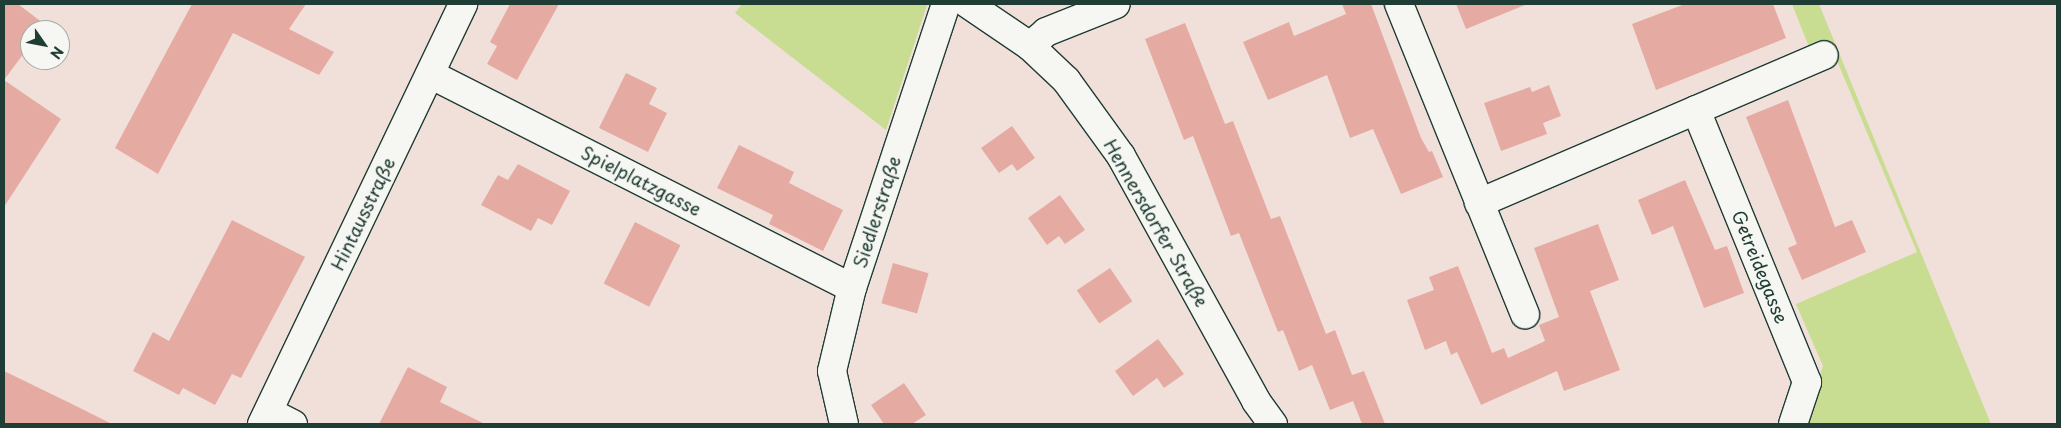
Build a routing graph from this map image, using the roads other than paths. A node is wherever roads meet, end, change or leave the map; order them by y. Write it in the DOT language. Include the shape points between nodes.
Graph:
graph roads {
  1 [pos="463,4"];
  2 [pos="946,4"];
  3 [pos="968,4"];
  4 [pos="1116,4"];
  5 [pos="1398,4"];
  6 [pos="1030,46"];
  7 [pos="1824,55"];
  8 [pos="430,74"];
  9 [pos="1696,110"];
  10 [pos="1480,203"];
  11 [pos="852,288"];
  12 [pos="1524,314"];
  13 [pos="265,418"];
  14 [pos="293,424"];
  15 [pos="844,424"];
  16 [pos="1273,424"];
  17 [pos="1793,424"];
  1 -- 8 [label="street, Hintausstraße"];
  2 -- 11 [label="street, Siedlerstraße"];
  3 -- 6 [label="street, Hennersdorfer Straße"];
  4 -- 6 [label="street" via="1046,32"];
  5 -- 10 [label="street"];
  6 -- 16 [label="street, Hennersdorfer Straße" via="1066,80 1121,156 1256,402"];
  7 -- 9 [label="street"];
  8 -- 11 [label="street, Spielplatzgasse"];
  8 -- 13 [label="street, Hintausstraße"];
  9 -- 10 [label="street"];
  9 -- 17 [label="street, Getreidegasse" via="1807,382"];
  10 -- 12 [label="street"];
  11 -- 15 [label="street, Siedlerstraße" via="832,372"];
  13 -- 14 [label="street"];
}
